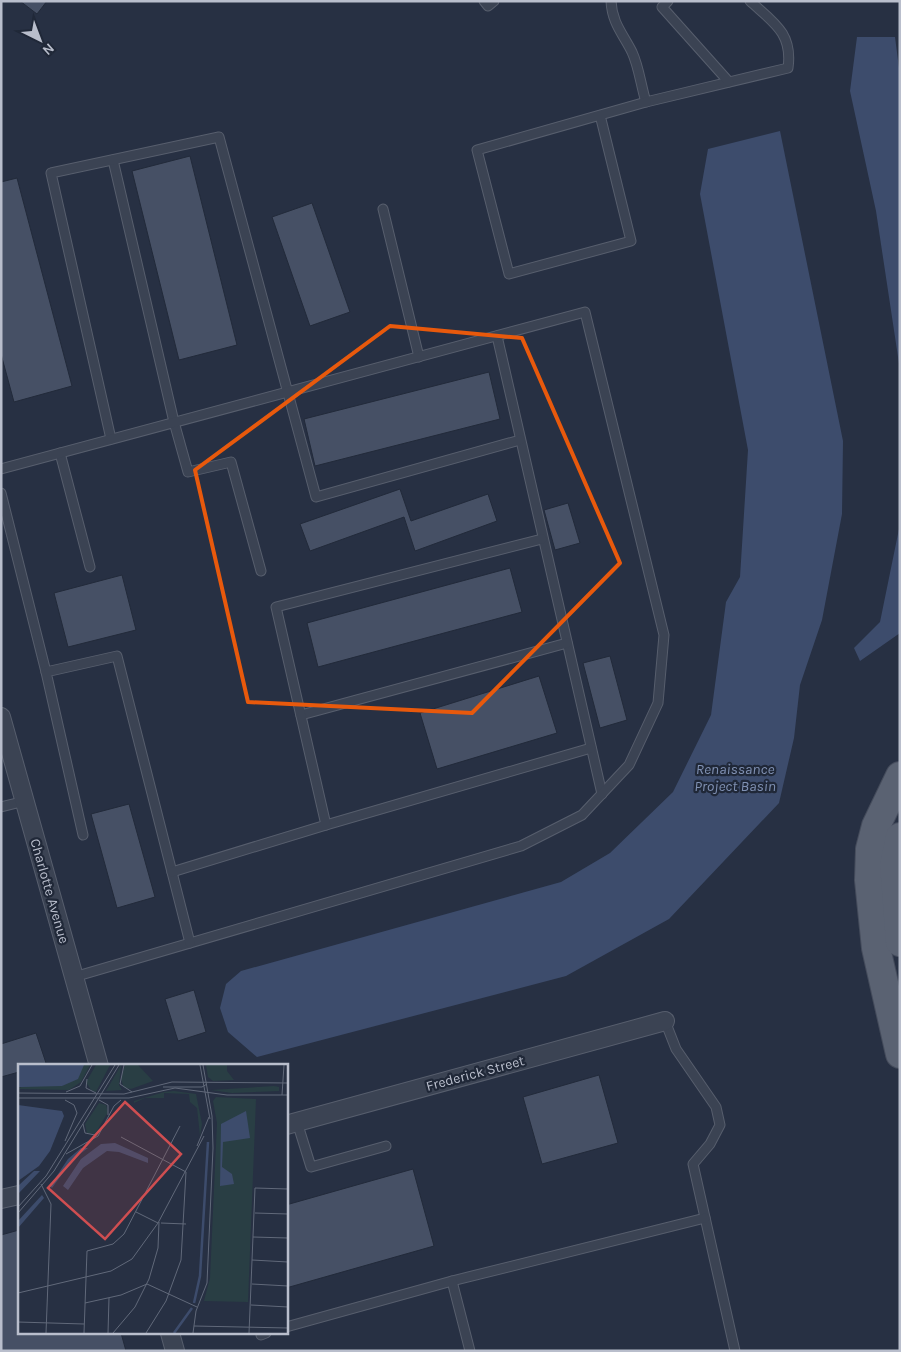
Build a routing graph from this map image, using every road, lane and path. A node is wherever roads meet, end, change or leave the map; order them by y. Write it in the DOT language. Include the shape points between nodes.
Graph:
graph roads {
  1 [pos="484,1"];
  2 [pos="494,1"];
  3 [pos="611,1"];
  4 [pos="668,1"];
  5 [pos="750,1"];
  6 [pos="729,82"];
  7 [pos="646,102"];
  8 [pos="600,115"];
  9 [pos="113,160"];
  10 [pos="383,209"];
  11 [pos="497,336"];
  12 [pos="419,357"];
  13 [pos="288,392"];
  14 [pos="174,422"];
  15 [pos="111,439"];
  16 [pos="520,440"];
  17 [pos="60,453"];
  18 [pos="1,468"];
  19 [pos="1,493"];
  20 [pos="542,539"];
  21 [pos="90,567"];
  22 [pos="261,571"];
  23 [pos="567,643"];
  24 [pos="46,672"];
  25 [pos="301,715"];
  26 [pos="1,717"];
  27 [pos="591,748"];
  28 [pos="900,776"];
  29 [pos="602,794"];
  30 [pos="25,801"];
  31 [pos="1,807"];
  32 [pos="326,825"];
  33 [pos="83,835"];
  34 [pos="900,837"];
  35 [pos="172,872"];
  36 [pos="900,942"];
  37 [pos="190,943"];
  38 [pos="74,977"];
  39 [pos="664,1021"];
  40 [pos="900,1054"];
  41 [pos="98,1064"];
  42 [pos="292,1123"];
  43 [pos="386,1146"];
  44 [pos="18,1195"];
  45 [pos="1,1199"];
  46 [pos="705,1218"];
  47 [pos="452,1281"];
  48 [pos="288,1327"];
  49 [pos="170,1334"];
  50 [pos="175,1351"];
  51 [pos="470,1351"];
  52 [pos="735,1351"];
  1 -- 2 [label="lane" via="488,6"];
  3 -- 7 [label="lane" via="616,26 632,53"];
  4 -- 6 [label="lane" via="662,7"];
  5 -- 6 [label="lane" via="781,29 790,54 788,68"];
  6 -- 7 [label="lane"];
  7 -- 8 [label="lane"];
  8 -- 8 [label="lane" via="477,150 509,274 631,241"];
  9 -- 13 [label="lane" via="219,137"];
  9 -- 14 [label="lane"];
  9 -- 15 [label="lane" via="51,173"];
  10 -- 12 [label="lane"];
  11 -- 12 [label="lane"];
  11 -- 16 [label="lane"];
  11 -- 29 [label="lane" via="585,312 664,635 658,703 629,765"];
  12 -- 13 [label="lane"];
  13 -- 14 [label="lane"];
  13 -- 16 [label="lane" via="316,497"];
  14 -- 15 [label="lane"];
  14 -- 22 [label="lane" via="188,472 231,462"];
  15 -- 17 [label="lane"];
  16 -- 20 [label="lane"];
  17 -- 18 [label="lane"];
  17 -- 21 [label="lane"];
  19 -- 24 [label="lane"];
  20 -- 23 [label="lane"];
  20 -- 25 [label="lane" via="276,607"];
  23 -- 25 [label="lane"];
  23 -- 27 [label="lane"];
  24 -- 33 [label="lane"];
  24 -- 35 [label="lane" via="117,656"];
  25 -- 32 [label="lane"];
  26 -- 30 [label="street, Charlotte Avenue"];
  27 -- 29 [label="lane"];
  27 -- 32 [label="lane"];
  28 -- 40 [label="main road" via="876,826 870,849 869,880 876,948"];
  29 -- 37 [label="lane" via="582,815 521,846"];
  30 -- 31 [label="lane"];
  30 -- 38 [label="street, Charlotte Avenue"];
  32 -- 35 [label="lane"];
  34 -- 36 [label="main road" via="894,865"];
  35 -- 37 [label="lane"];
  37 -- 38 [label="lane"];
  38 -- 41 [label="street, Charlotte Avenue"];
  39 -- 42 [label="street, Frederick Street"];
  39 -- 46 [label="lane" via="676,1049 716,1107 720,1125 710,1144 693,1164"];
  42 -- 43 [label="lane" via="311,1167"];
  44 -- 45 [label="street"];
  46 -- 47 [label="lane"];
  46 -- 52 [label="lane"];
  47 -- 48 [label="lane"];
  47 -- 51 [label="lane"];
  49 -- 50 [label="street"];
}
